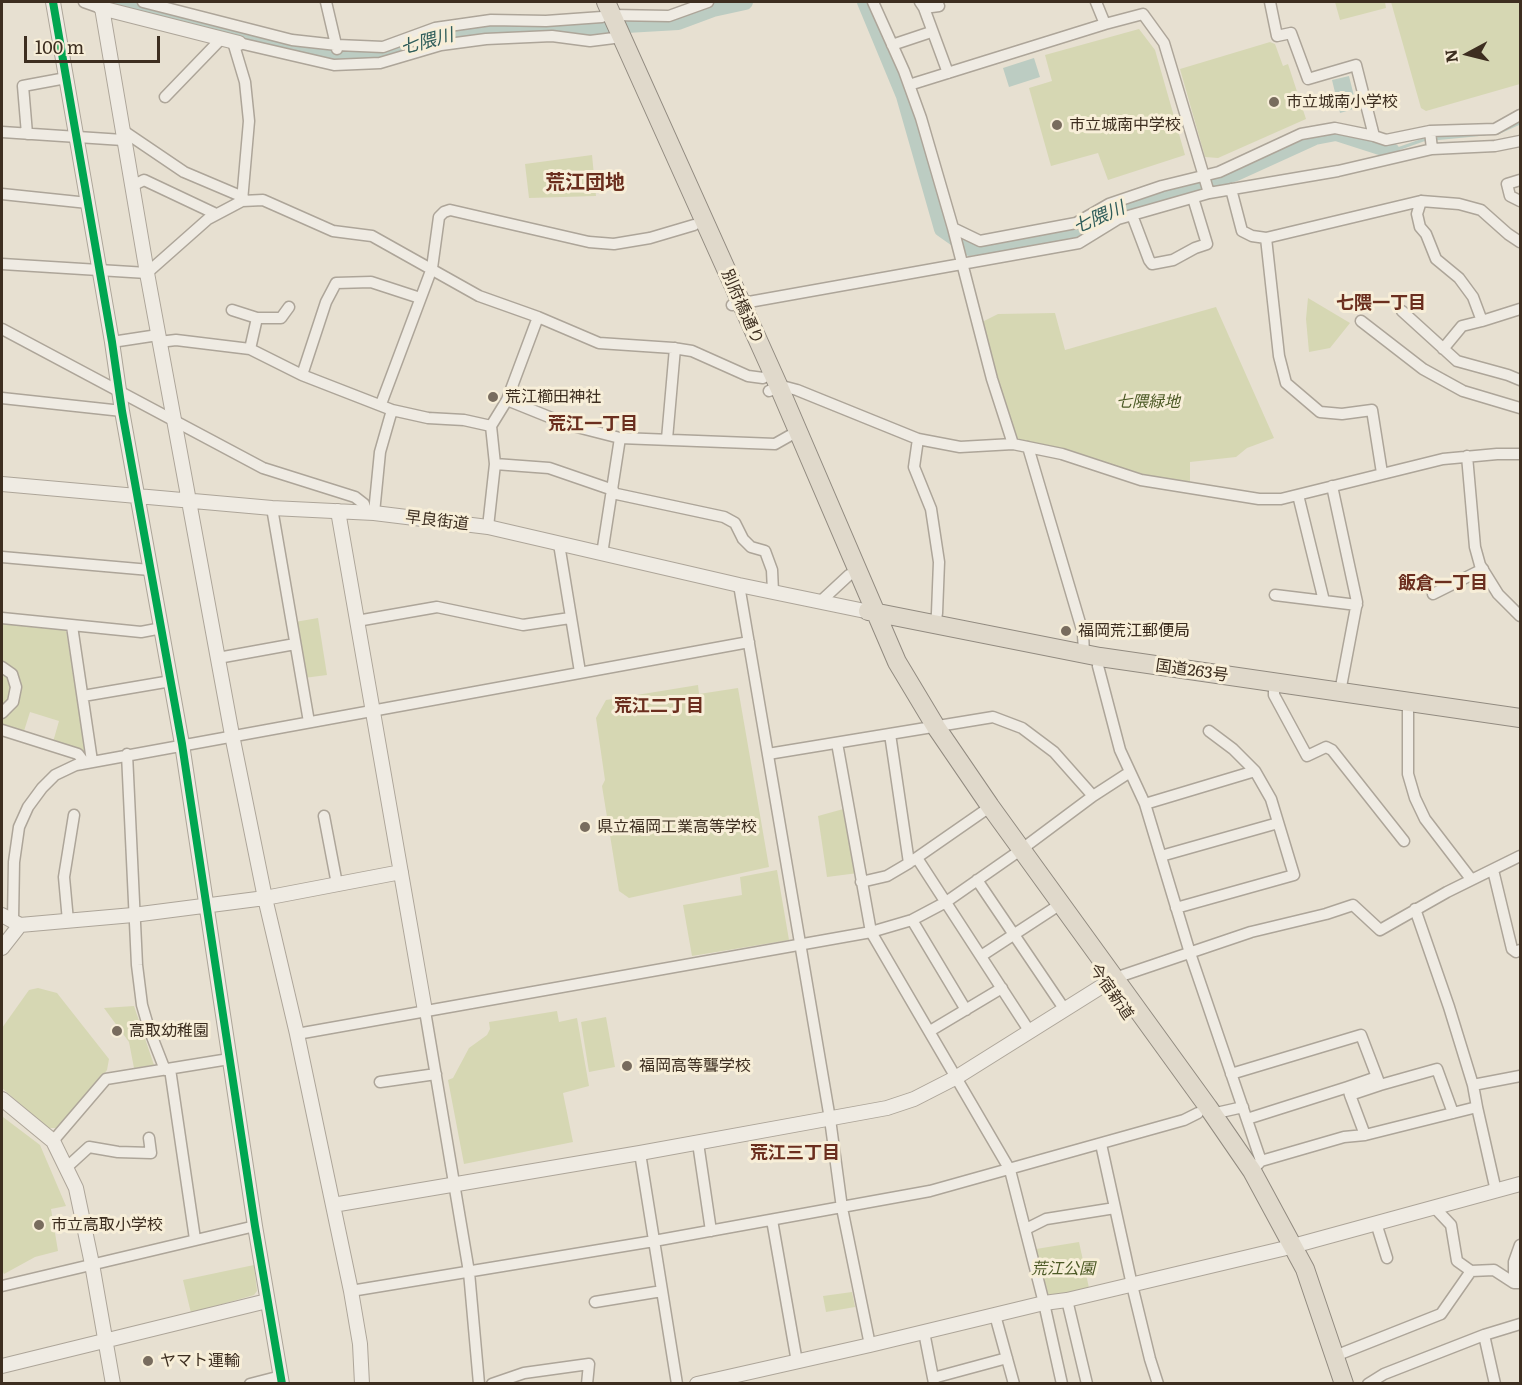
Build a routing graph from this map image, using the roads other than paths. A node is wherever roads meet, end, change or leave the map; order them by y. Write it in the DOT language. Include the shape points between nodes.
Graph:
graph roads {
  1 [pos="53,2"];
  2 [pos="84,2"];
  3 [pos="143,2"];
  4 [pos="172,2"];
  5 [pos="326,2"];
  6 [pos="708,2"];
  7 [pos="873,2"];
  8 [pos="1096,2"];
  9 [pos="1270,2"];
  10 [pos="101,4"];
  11 [pos="922,5"];
  12 [pos="158,6"];
  13 [pos="939,6"];
  14 [pos="610,22"];
  15 [pos="1105,24"];
  16 [pos="931,32"];
  17 [pos="231,41"];
  18 [pos="892,45"];
  19 [pos="336,54"];
  20 [pos="948,73"];
  21 [pos="66,78"];
  22 [pos="909,85"];
  23 [pos="165,98"];
  24 [pos="1521,115"];
  25 [pos="2,132"];
  26 [pos="27,134"];
  27 [pos="123,135"];
  28 [pos="1374,136"];
  29 [pos="76,138"];
  30 [pos="1431,140"];
  31 [pos="1521,141"];
  32 [pos="1203,175"];
  33 [pos="1521,180"];
  34 [pos="132,186"];
  35 [pos="1231,189"];
  36 [pos="1209,193"];
  37 [pos="2,194"];
  38 [pos="1193,198"];
  39 [pos="243,199"];
  40 [pos="1421,201"];
  41 [pos="1521,201"];
  42 [pos="88,203"];
  43 [pos="216,214"];
  44 [pos="1131,215"];
  45 [pos="694,225"];
  46 [pos="954,232"];
  47 [pos="1266,238"];
  48 [pos="1521,242"];
  49 [pos="960,259"];
  50 [pos="2,264"];
  51 [pos="432,268"];
  52 [pos="100,271"];
  53 [pos="147,273"];
  54 [pos="420,298"];
  55 [pos="736,304"];
  56 [pos="289,307"];
  57 [pos="1521,309"];
  58 [pos="232,310"];
  59 [pos="1402,311"];
  60 [pos="538,317"];
  61 [pos="257,318"];
  62 [pos="1361,321"];
  63 [pos="1482,321"];
  64 [pos="2,329"];
  65 [pos="159,339"];
  66 [pos="112,342"];
  67 [pos="675,348"];
  68 [pos="250,349"];
  69 [pos="1443,349"];
  70 [pos="302,375"];
  71 [pos="1521,380"];
  72 [pos="771,382"];
  73 [pos="120,392"];
  74 [pos="2,398"];
  75 [pos="507,400"];
  76 [pos="381,404"];
  77 [pos="1521,408"];
  78 [pos="392,410"];
  79 [pos="123,411"];
  80 [pos="174,421"];
  81 [pos="491,426"];
  82 [pos="794,433"];
  83 [pos="620,438"];
  84 [pos="667,439"];
  85 [pos="918,439"];
  86 [pos="1013,444"];
  87 [pos="1028,447"];
  88 [pos="1521,454"];
  89 [pos="1467,456"];
  90 [pos="495,464"];
  91 [pos="1382,473"];
  92 [pos="2,483"];
  93 [pos="1332,486"];
  94 [pos="613,492"];
  95 [pos="1298,495"];
  96 [pos="138,496"];
  97 [pos="188,500"];
  98 [pos="272,508"];
  99 [pos="338,510"];
  100 [pos="370,512"];
  101 [pos="488,527"];
  102 [pos="558,544"];
  103 [pos="602,554"];
  104 [pos="2,558"];
  105 [pos="1483,569"];
  106 [pos="150,570"];
  107 [pos="849,575"];
  108 [pos="739,585"];
  109 [pos="773,592"];
  110 [pos="1433,594"];
  111 [pos="1275,595"];
  112 [pos="1324,601"];
  113 [pos="821,602"];
  114 [pos="1357,604"];
  115 [pos="870,612"];
  116 [pos="1521,616"];
  117 [pos="2,618"];
  118 [pos="570,618"];
  119 [pos="357,621"];
  120 [pos="934,625"];
  121 [pos="72,626"];
  122 [pos="162,628"];
  123 [pos="749,642"];
  124 [pos="295,644"];
  125 [pos="1092,656"];
  126 [pos="218,658"];
  127 [pos="2,667"];
  128 [pos="580,672"];
  129 [pos="171,681"];
  130 [pos="1274,683"];
  131 [pos="1340,692"];
  132 [pos="83,696"];
  133 [pos="1410,702"];
  134 [pos="373,710"];
  135 [pos="2,713"];
  136 [pos="1521,718"];
  137 [pos="309,722"];
  138 [pos="933,727"];
  139 [pos="2,730"];
  140 [pos="1209,731"];
  141 [pos="890,734"];
  142 [pos="232,735"];
  143 [pos="837,743"];
  144 [pos="182,744"];
  145 [pos="127,754"];
  146 [pos="768,754"];
  147 [pos="88,761"];
  148 [pos="1255,771"];
  149 [pos="1130,772"];
  150 [pos="1093,796"];
  151 [pos="1145,804"];
  152 [pos="984,811"];
  153 [pos="74,815"];
  154 [pos="324,816"];
  155 [pos="1278,823"];
  156 [pos="1404,841"];
  157 [pos="1019,851"];
  158 [pos="1161,856"];
  159 [pos="1521,856"];
  160 [pos="913,861"];
  161 [pos="1493,870"];
  162 [pos="401,872"];
  163 [pos="1472,879"];
  164 [pos="977,880"];
  165 [pos="861,882"];
  166 [pos="337,884"];
  167 [pos="265,898"];
  168 [pos="946,902"];
  169 [pos="207,906"];
  170 [pos="1176,908"];
  171 [pos="1053,909"];
  172 [pos="1415,909"];
  173 [pos="133,915"];
  174 [pos="11,920"];
  175 [pos="912,920"];
  176 [pos="68,921"];
  177 [pos="871,932"];
  178 [pos="1015,934"];
  179 [pos="801,945"];
  180 [pos="2,948"];
  181 [pos="1521,950"];
  182 [pos="1190,953"];
  183 [pos="981,956"];
  184 [pos="1110,981"];
  185 [pos="1002,988"];
  186 [pos="966,1010"];
  187 [pos="1065,1010"];
  188 [pos="425,1011"];
  189 [pos="930,1031"];
  190 [pos="1030,1032"];
  191 [pos="297,1034"];
  192 [pos="229,1059"];
  193 [pos="168,1070"];
  194 [pos="436,1074"];
  195 [pos="1231,1074"];
  196 [pos="1521,1076"];
  197 [pos="957,1077"];
  198 [pos="1378,1081"];
  199 [pos="380,1082"];
  200 [pos="1473,1085"];
  201 [pos="1349,1091"];
  202 [pos="2,1099"];
  203 [pos="1242,1107"];
  204 [pos="1477,1107"];
  205 [pos="1453,1113"];
  206 [pos="1205,1114"];
  207 [pos="830,1119"];
  208 [pos="1246,1119"];
  209 [pos="1365,1135"];
  210 [pos="149,1138"];
  211 [pos="53,1142"];
  212 [pos="698,1143"];
  213 [pos="1101,1144"];
  214 [pos="640,1153"];
  215 [pos="1256,1166"];
  216 [pos="66,1168"];
  217 [pos="1010,1170"];
  218 [pos="455,1184"];
  219 [pos="1521,1184"];
  220 [pos="1496,1191"];
  221 [pos="333,1205"];
  222 [pos="1434,1207"];
  223 [pos="842,1208"];
  224 [pos="1114,1208"];
  225 [pos="772,1220"];
  226 [pos="1376,1223"];
  227 [pos="255,1226"];
  228 [pos="1026,1229"];
  229 [pos="711,1231"];
  230 [pos="195,1239"];
  231 [pos="654,1241"];
  232 [pos="1521,1245"];
  233 [pos="1288,1247"];
  234 [pos="1387,1258"];
  235 [pos="92,1264"];
  236 [pos="1471,1271"];
  237 [pos="469,1272"];
  238 [pos="1517,1283"];
  239 [pos="1132,1285"];
  240 [pos="2,1286"];
  241 [pos="351,1291"];
  242 [pos="662,1291"];
  243 [pos="1067,1300"];
  244 [pos="267,1301"];
  245 [pos="595,1302"];
  246 [pos="1044,1303"];
  247 [pos="994,1315"];
  248 [pos="1521,1324"];
  249 [pos="924,1332"];
  250 [pos="1484,1335"];
  251 [pos="105,1341"];
  252 [pos="870,1346"];
  253 [pos="1335,1356"];
  254 [pos="1007,1358"];
  255 [pos="797,1362"];
  256 [pos="2,1366"];
  257 [pos="282,1380"];
  258 [pos="934,1381"];
  259 [pos="113,1383"];
  260 [pos="250,1383"];
  261 [pos="362,1383"];
  262 [pos="480,1383"];
  263 [pos="492,1383"];
  264 [pos="587,1383"];
  265 [pos="677,1383"];
  266 [pos="697,1383"];
  267 [pos="1014,1383"];
  268 [pos="1062,1383"];
  269 [pos="1087,1383"];
  270 [pos="1158,1383"];
  271 [pos="1336,1383"];
  272 [pos="1344,1383"];
  273 [pos="1368,1383"];
  274 [pos="1495,1383"];
  1 -- 21 [label="street"];
  2 -- 10 [label="street"];
  3 -- 12 [label="street"];
  4 -- 12 [label="street"];
  5 -- 19 [label="street"];
  6 -- 14 [label="street" via="669,16"];
  7 -- 18 [label="street"];
  8 -- 15 [label="street"];
  9 -- 28 [label="street" via="1277,36 1291,33 1308,79 1356,65"];
  10 -- 17 [label="street"];
  10 -- 27 [label="street"];
  11 -- 13 [label="street"];
  11 -- 16 [label="street"];
  12 -- 19 [label="street"];
  14 -- 19 [label="street" via="491,20 435,28 383,46"];
  14 -- 19 [label="street" via="590,41 552,36 486,39 441,45 380,63"];
  14 -- 45 [label="highway, 別府橋通り" via="645,118"];
  14 -- 55 [label="highway, 別府橋通り"];
  15 -- 20 [label="street"];
  15 -- 32 [label="street" via="1143,14 1164,43"];
  16 -- 18 [label="street"];
  16 -- 20 [label="street"];
  17 -- 19 [label="street"];
  17 -- 23 [label="street"];
  17 -- 39 [label="street" via="245,82 249,121"];
  18 -- 22 [label="street"];
  20 -- 22 [label="street"];
  21 -- 26 [label="street" via="23,86"];
  21 -- 29 [label="street"];
  22 -- 46 [label="street"];
  24 -- 30 [label="street" via="1495,129"];
  25 -- 26 [label="street"];
  26 -- 29 [label="street"];
  27 -- 29 [label="street"];
  27 -- 34 [label="street"];
  27 -- 39 [label="street" via="184,172"];
  28 -- 30 [label="street" via="1386,140"];
  28 -- 32 [label="street" via="1335,128 1301,134 1219,172"];
  29 -- 42 [label="street"];
  30 -- 31 [label="street" via="1495,146"];
  30 -- 35 [label="street" via="1338,171"];
  32 -- 36 [label="street"];
  32 -- 46 [label="street" via="1108,204 1076,223 980,241"];
  33 -- 41 [label="street" via="1507,184 1510,196"];
  34 -- 43 [label="street" via="144,180"];
  34 -- 53 [label="street"];
  35 -- 36 [label="street"];
  35 -- 47 [label="street" via="1242,231"];
  36 -- 38 [label="street"];
  37 -- 42 [label="street"];
  38 -- 44 [label="street"];
  38 -- 44 [label="street" via="1207,244 1173,260 1152,264"];
  39 -- 43 [label="street"];
  39 -- 51 [label="street" via="262,200 333,231 372,236"];
  40 -- 47 [label="street"];
  40 -- 48 [label="street" via="1481,210"];
  40 -- 63 [label="street" via="1419,227 1436,259 1459,278 1473,297"];
  42 -- 52 [label="street"];
  43 -- 53 [label="street"];
  44 -- 49 [label="street" via="1079,243"];
  45 -- 51 [label="street" via="614,244 589,242 450,210 439,217"];
  45 -- 55 [label="highway, 別府橋通り"];
  46 -- 49 [label="street"];
  47 -- 91 [label="street" via="1279,356 1286,383 1320,412 1372,410"];
  49 -- 55 [label="street" via="809,293"];
  49 -- 86 [label="street"];
  50 -- 52 [label="street"];
  51 -- 54 [label="street"];
  51 -- 60 [label="street" via="478,296"];
  52 -- 53 [label="street"];
  52 -- 66 [label="street"];
  53 -- 65 [label="street"];
  54 -- 70 [label="street" via="371,282 336,283"];
  54 -- 76 [label="street"];
  55 -- 72 [label="highway, 別府橋通り"];
  56 -- 61 [label="street" via="281,318"];
  57 -- 63 [label="street"];
  58 -- 61 [label="street"];
  59 -- 69 [label="street"];
  60 -- 67 [label="street" via="599,343"];
  60 -- 75 [label="street"];
  61 -- 68 [label="street"];
  62 -- 77 [label="street" via="1423,369 1463,391"];
  63 -- 69 [label="street" via="1462,326"];
  64 -- 73 [label="street"];
  65 -- 66 [label="street"];
  65 -- 68 [label="street"];
  65 -- 80 [label="street"];
  66 -- 73 [label="street"];
  67 -- 72 [label="street"];
  67 -- 84 [label="street"];
  68 -- 70 [label="street"];
  69 -- 71 [label="street" via="1457,362"];
  70 -- 76 [label="street"];
  72 -- 82 [label="highway, 別府橋通り"];
  72 -- 85 [label="street"];
  73 -- 79 [label="street"];
  73 -- 80 [label="street"];
  74 -- 79 [label="street"];
  75 -- 81 [label="street"];
  75 -- 83 [label="street" via="569,425"];
  76 -- 78 [label="street"];
  78 -- 81 [label="street"];
  78 -- 100 [label="street"];
  79 -- 96 [label="street"];
  80 -- 97 [label="street"];
  80 -- 100 [label="street" via="263,468 355,497"];
  81 -- 90 [label="street"];
  82 -- 84 [label="street" via="775,444"];
  82 -- 107 [label="highway, 別府橋通り"];
  82 -- 115 [label="highway, 別府橋通り"];
  83 -- 84 [label="street"];
  83 -- 94 [label="street"];
  85 -- 86 [label="street" via="960,447"];
  85 -- 120 [label="street" via="914,467 931,509 939,562"];
  86 -- 87 [label="street"];
  87 -- 95 [label="street" via="1141,480 1259,499"];
  87 -- 125 [label="street"];
  88 -- 89 [label="street"];
  89 -- 91 [label="street"];
  89 -- 105 [label="street" via="1475,547"];
  90 -- 94 [label="street" via="549,468"];
  90 -- 101 [label="street"];
  91 -- 93 [label="street"];
  92 -- 96 [label="street, 早良街道"];
  93 -- 95 [label="street"];
  93 -- 114 [label="street"];
  94 -- 103 [label="street"];
  94 -- 109 [label="street" via="724,517 735,523 751,547 765,551 772,570"];
  95 -- 112 [label="street"];
  96 -- 97 [label="street, 早良街道"];
  96 -- 106 [label="street"];
  97 -- 98 [label="street, 早良街道"];
  97 -- 126 [label="street"];
  98 -- 99 [label="street, 早良街道"];
  98 -- 124 [label="street"];
  99 -- 100 [label="street, 早良街道"];
  99 -- 119 [label="street"];
  100 -- 101 [label="street, 早良街道"];
  101 -- 102 [label="street, 早良街道"];
  102 -- 103 [label="street, 早良街道"];
  102 -- 118 [label="street"];
  103 -- 108 [label="street, 早良街道"];
  104 -- 106 [label="street"];
  105 -- 110 [label="street"];
  105 -- 116 [label="street" via="1498,594"];
  106 -- 122 [label="street"];
  107 -- 113 [label="street"];
  107 -- 115 [label="highway, 別府橋通り"];
  108 -- 109 [label="street, 早良街道"];
  108 -- 123 [label="street"];
  109 -- 113 [label="street, 早良街道"];
  111 -- 112 [label="street"];
  112 -- 114 [label="street"];
  113 -- 115 [label="street, 早良街道"];
  114 -- 131 [label="street"];
  115 -- 120 [label="highway, 国道263号"];
  115 -- 138 [label="highway, 今宿新道" via="894,670"];
  117 -- 121 [label="street"];
  118 -- 119 [label="street" via="523,625 438,607"];
  118 -- 128 [label="street"];
  119 -- 134 [label="street"];
  120 -- 125 [label="highway, 国道263号"];
  121 -- 122 [label="street" via="141,632"];
  121 -- 132 [label="street"];
  122 -- 129 [label="street"];
  123 -- 128 [label="street"];
  123 -- 146 [label="street"];
  124 -- 126 [label="street"];
  124 -- 137 [label="street"];
  125 -- 130 [label="highway, 国道263号"];
  125 -- 149 [label="street"];
  126 -- 142 [label="street"];
  127 -- 135 [label="street" via="12,674 16,687 13,702"];
  128 -- 134 [label="street"];
  129 -- 132 [label="street"];
  129 -- 144 [label="street"];
  130 -- 131 [label="highway, 国道263号"];
  130 -- 156 [label="street" via="1274,695 1307,756 1326,747 1332,750"];
  131 -- 133 [label="highway, 国道263号"];
  132 -- 147 [label="street"];
  133 -- 136 [label="highway, 国道263号"];
  133 -- 163 [label="street" via="1408,774 1415,798 1425,819"];
  134 -- 137 [label="street"];
  134 -- 162 [label="street"];
  137 -- 142 [label="street"];
  138 -- 141 [label="street"];
  138 -- 150 [label="street" via="993,717 1022,728 1054,752"];
  138 -- 152 [label="highway, 今宿新道"];
  138 -- 157 [label="highway, 今宿新道"];
  139 -- 147 [label="street" via="78,754"];
  140 -- 148 [label="street"];
  141 -- 143 [label="street"];
  141 -- 160 [label="street"];
  142 -- 144 [label="street"];
  142 -- 167 [label="street"];
  143 -- 146 [label="street"];
  143 -- 165 [label="street"];
  144 -- 145 [label="street"];
  144 -- 169 [label="street"];
  145 -- 147 [label="street"];
  145 -- 173 [label="street"];
  146 -- 179 [label="street"];
  147 -- 174 [label="street" via="56,775 28,807 19,827"];
  148 -- 151 [label="street"];
  148 -- 155 [label="street"];
  149 -- 150 [label="street"];
  149 -- 151 [label="street"];
  150 -- 157 [label="street"];
  151 -- 158 [label="street"];
  152 -- 157 [label="highway, 今宿新道"];
  152 -- 160 [label="street"];
  153 -- 176 [label="street" via="64,877"];
  154 -- 166 [label="street"];
  155 -- 158 [label="street"];
  155 -- 170 [label="street" via="1294,875"];
  157 -- 164 [label="street"];
  157 -- 171 [label="highway, 今宿新道"];
  157 -- 184 [label="highway, 今宿新道"];
  158 -- 170 [label="street"];
  159 -- 161 [label="street"];
  160 -- 165 [label="street" via="887,876"];
  160 -- 168 [label="street"];
  161 -- 163 [label="street"];
  161 -- 181 [label="street" via="1512,949"];
  162 -- 166 [label="street"];
  162 -- 188 [label="street"];
  163 -- 172 [label="street"];
  164 -- 168 [label="street"];
  164 -- 178 [label="street"];
  165 -- 177 [label="street"];
  166 -- 167 [label="street"];
  167 -- 169 [label="street"];
  167 -- 191 [label="street"];
  168 -- 175 [label="street"];
  168 -- 183 [label="street"];
  169 -- 173 [label="street"];
  169 -- 192 [label="street"];
  170 -- 182 [label="street"];
  171 -- 178 [label="street"];
  171 -- 184 [label="highway, 今宿新道"];
  172 -- 182 [label="street" via="1380,930 1353,905"];
  172 -- 200 [label="street"];
  173 -- 176 [label="street"];
  173 -- 193 [label="street" via="142,1005"];
  174 -- 176 [label="street"];
  174 -- 180 [label="street"];
  175 -- 177 [label="street"];
  175 -- 186 [label="street"];
  177 -- 179 [label="street"];
  177 -- 189 [label="street"];
  178 -- 183 [label="street"];
  178 -- 187 [label="street"];
  179 -- 188 [label="street"];
  179 -- 207 [label="street"];
  182 -- 184 [label="street"];
  182 -- 195 [label="street"];
  183 -- 185 [label="street"];
  184 -- 187 [label="street"];
  184 -- 206 [label="highway, 今宿新道"];
  185 -- 186 [label="street"];
  185 -- 190 [label="street"];
  186 -- 189 [label="street"];
  187 -- 190 [label="street"];
  188 -- 191 [label="street"];
  188 -- 194 [label="street"];
  189 -- 197 [label="street"];
  190 -- 197 [label="street"];
  191 -- 221 [label="street"];
  192 -- 193 [label="street"];
  192 -- 227 [label="street"];
  193 -- 211 [label="street" via="106,1079"];
  193 -- 230 [label="street"];
  194 -- 199 [label="street"];
  194 -- 218 [label="street"];
  195 -- 198 [label="street" via="1361,1035"];
  195 -- 203 [label="street"];
  196 -- 200 [label="street"];
  197 -- 207 [label="street" via="887,1108"];
  197 -- 217 [label="street"];
  198 -- 201 [label="street"];
  198 -- 205 [label="street" via="1437,1069"];
  200 -- 204 [label="street"];
  201 -- 208 [label="street"];
  201 -- 209 [label="street"];
  202 -- 211 [label="street"];
  203 -- 206 [label="street"];
  203 -- 208 [label="street"];
  204 -- 205 [label="street"];
  204 -- 220 [label="street"];
  205 -- 209 [label="street"];
  206 -- 213 [label="street"];
  206 -- 215 [label="highway, 今宿新道"];
  206 -- 233 [label="highway, 今宿新道"];
  207 -- 212 [label="street"];
  207 -- 223 [label="street"];
  208 -- 215 [label="street"];
  209 -- 215 [label="street" via="1344,1137"];
  210 -- 216 [label="street" via="151,1153 89,1147"];
  211 -- 216 [label="street"];
  212 -- 214 [label="street"];
  212 -- 229 [label="street"];
  213 -- 217 [label="street"];
  213 -- 224 [label="street"];
  214 -- 218 [label="street"];
  214 -- 231 [label="street"];
  215 -- 233 [label="highway, 今宿新道"];
  216 -- 235 [label="street" via="76,1188"];
  217 -- 223 [label="street"];
  217 -- 228 [label="street"];
  218 -- 221 [label="street"];
  218 -- 237 [label="street"];
  219 -- 220 [label="street"];
  220 -- 222 [label="street"];
  221 -- 241 [label="street"];
  222 -- 226 [label="street"];
  222 -- 236 [label="street" via="1451,1226 1457,1261"];
  223 -- 225 [label="street"];
  223 -- 252 [label="street"];
  224 -- 228 [label="street" via="1046,1220"];
  224 -- 239 [label="street"];
  225 -- 229 [label="street"];
  225 -- 255 [label="street"];
  226 -- 233 [label="street"];
  226 -- 234 [label="street"];
  227 -- 230 [label="street"];
  227 -- 244 [label="street"];
  228 -- 246 [label="street"];
  229 -- 231 [label="street"];
  230 -- 235 [label="street"];
  231 -- 237 [label="street"];
  231 -- 242 [label="street"];
  232 -- 238 [label="street" via="1514,1262"];
  233 -- 239 [label="street"];
  233 -- 253 [label="highway, 今宿新道" via="1305,1269"];
  233 -- 271 [label="highway, 今宿新道"];
  235 -- 240 [label="street"];
  235 -- 251 [label="street"];
  236 -- 238 [label="street" via="1494,1270"];
  236 -- 253 [label="street" via="1441,1314"];
  237 -- 241 [label="street"];
  237 -- 262 [label="street"];
  239 -- 243 [label="street"];
  239 -- 270 [label="street"];
  241 -- 261 [label="street"];
  242 -- 245 [label="street"];
  242 -- 265 [label="street"];
  243 -- 246 [label="street"];
  243 -- 269 [label="street"];
  244 -- 251 [label="street"];
  244 -- 257 [label="street"];
  246 -- 247 [label="street"];
  246 -- 268 [label="street"];
  247 -- 249 [label="street"];
  247 -- 254 [label="street"];
  248 -- 250 [label="street"];
  249 -- 252 [label="street"];
  249 -- 258 [label="street"];
  250 -- 273 [label="street"];
  250 -- 274 [label="street"];
  251 -- 256 [label="street"];
  251 -- 259 [label="street"];
  252 -- 255 [label="street"];
  253 -- 272 [label="highway, 今宿新道"];
  254 -- 258 [label="street"];
  254 -- 267 [label="street"];
  255 -- 266 [label="street"];
  257 -- 260 [label="street"];
  263 -- 264 [label="street" via="524,1373 589,1364"];
}
